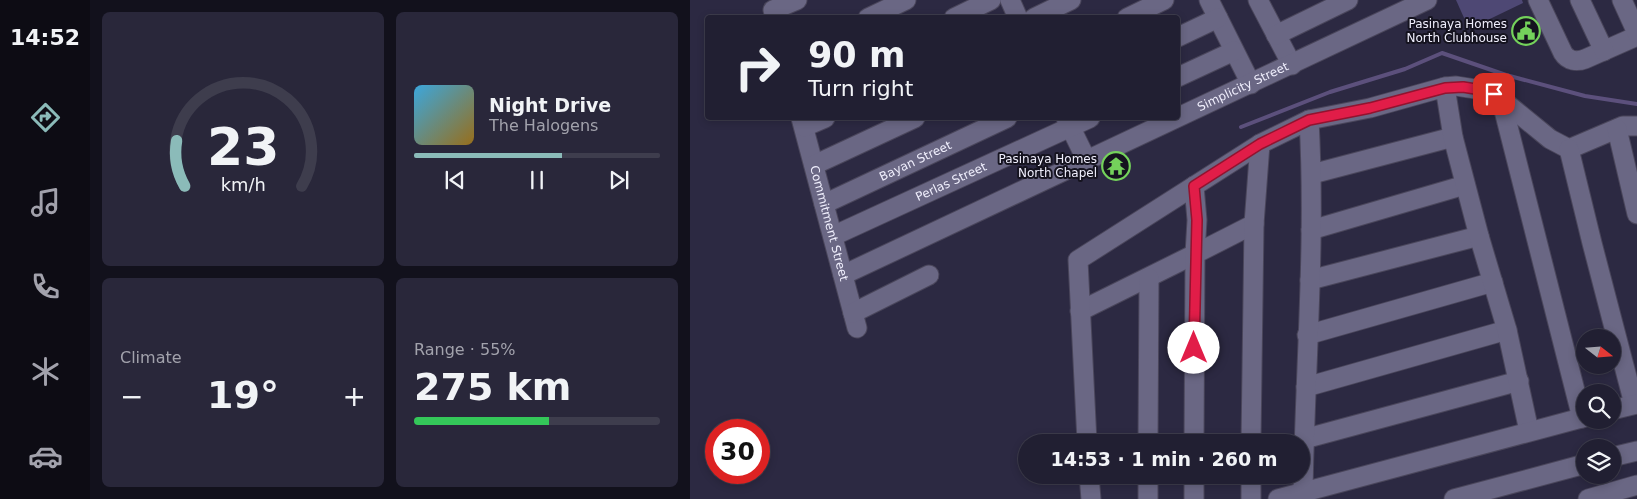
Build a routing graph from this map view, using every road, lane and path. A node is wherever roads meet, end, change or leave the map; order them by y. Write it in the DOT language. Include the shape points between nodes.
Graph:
graph roads {
  1 [pos="797,0"];
  2 [pos="906,0"];
  3 [pos="991,0"];
  4 [pos="1010,0"];
  5 [pos="1071,0"];
  6 [pos="1164,0"];
  7 [pos="1209,0"];
  8 [pos="1258,0"];
  9 [pos="1348,0"];
  10 [pos="1427,0"];
  11 [pos="1538,0"];
  12 [pos="1580,0"];
  13 [pos="1622,0"];
  14 [pos="773,9"];
  15 [pos="874,15"];
  16 [pos="960,15"];
  17 [pos="1017,15"];
  18 [pos="1040,15"];
  19 [pos="1133,15"];
  20 [pos="1218,18"];
  21 [pos="1637,34"];
  22 [pos="1276,35"];
  23 [pos="1180,36"];
  24 [pos="1234,51"];
  25 [pos="1604,51"];
  26 [pos="1292,65"];
  27 [pos="1180,76"];
  28 [pos="1251,84"];
  29 [pos="1445,88"];
  30 [pos="1501,99"];
  31 [pos="1180,117"];
  32 [pos="911,120"];
  33 [pos="1003,120"];
  34 [pos="1174,120"];
  35 [pos="1309,120"];
  36 [pos="803,122"];
  37 [pos="1068,122"];
  38 [pos="1637,126"];
  39 [pos="1617,129"];
  40 [pos="1453,137"];
  41 [pos="1260,144"];
  42 [pos="1569,149"];
  43 [pos="1087,161"];
  44 [pos="814,165"];
  45 [pos="1312,174"];
  46 [pos="1465,185"];
  47 [pos="1194,186"];
  48 [pos="824,204"];
  49 [pos="1637,214"];
  50 [pos="1254,224"];
  51 [pos="1311,230"];
  52 [pos="833,236"];
  53 [pos="1479,236"];
  54 [pos="1195,254"];
  55 [pos="843,275"];
  56 [pos="929,275"];
  57 [pos="1149,278"];
  58 [pos="1310,280"];
  59 [pos="1493,282"];
  60 [pos="1080,311"];
  61 [pos="1507,330"];
  62 [pos="1307,335"];
  63 [pos="1519,381"];
  64 [pos="1306,387"];
  65 [pos="1576,391"];
  66 [pos="1635,404"];
  67 [pos="1621,408"];
  68 [pos="1576,420"];
  69 [pos="1529,432"];
  70 [pos="1087,434"];
  71 [pos="1148,434"];
  72 [pos="1194,434"];
  73 [pos="1252,434"];
  74 [pos="1304,434"];
  75 [pos="1310,437"];
  76 [pos="1637,451"];
  77 [pos="1621,455"];
  78 [pos="1576,466"];
  79 [pos="1090,484"];
  80 [pos="1148,484"];
  81 [pos="1194,484"];
  82 [pos="1251,484"];
  83 [pos="1304,484"];
  84 [pos="1637,485"];
  85 [pos="1304,492"];
  86 [pos="1091,499"];
  87 [pos="1148,499"];
  88 [pos="1194,499"];
  89 [pos="1250,499"];
  90 [pos="1278,499"];
  91 [pos="1454,499"];
  92 [pos="1588,499"];
  1 -- 14 [label="street"];
  2 -- 15 [label="street"];
  3 -- 16 [label="street"];
  4 -- 17 [label="street"];
  5 -- 18 [label="street"];
  6 -- 19 [label="street"];
  7 -- 20 [label="street"];
  8 -- 22 [label="street"];
  9 -- 22 [label="street"];
  10 -- 26 [label="street, Simplicity Street"];
  11 -- 25 [label="street" via="1565,57 1585,59"];
  12 -- 25 [label="street"];
  13 -- 21 [label="street"];
  20 -- 23 [label="street"];
  20 -- 24 [label="street"];
  21 -- 25 [label="street"];
  22 -- 26 [label="street"];
  24 -- 27 [label="street"];
  24 -- 28 [label="street"];
  26 -- 28 [label="street, Simplicity Street"];
  28 -- 31 [label="street, Simplicity Street"];
  29 -- 30 [label="street" via="1456,86 1488,91"];
  29 -- 35 [label="street"];
  29 -- 40 [label="street"];
  30 -- 42 [label="street" via="1550,139"];
  30 -- 65 [label="street"];
  32 -- 44 [label="street"];
  33 -- 48 [label="street, Bayan Street"];
  34 -- 43 [label="street, Simplicity Street"];
  35 -- 41 [label="street"];
  35 -- 45 [label="street"];
  36 -- 44 [label="street, Commitment Street"];
  37 -- 43 [label="street"];
  37 -- 52 [label="street, Perlas Street"];
  38 -- 39 [label="street"];
  39 -- 42 [label="street"];
  39 -- 49 [label="street"];
  40 -- 45 [label="street"];
  40 -- 46 [label="street"];
  41 -- 47 [label="street"];
  41 -- 50 [label="street"];
  42 -- 66 [label="street"];
  43 -- 55 [label="street, Simplicity Street"];
  44 -- 48 [label="street, Commitment Street"];
  45 -- 51 [label="street"];
  46 -- 51 [label="street"];
  46 -- 53 [label="street"];
  47 -- 54 [label="street"];
  47 -- 60 [label="street" via="1078,260"];
  48 -- 52 [label="street, Commitment Street"];
  50 -- 54 [label="street"];
  50 -- 73 [label="street"];
  51 -- 58 [label="street"];
  52 -- 55 [label="street, Commitment Street"];
  53 -- 58 [label="street"];
  53 -- 59 [label="street"];
  54 -- 57 [label="street"];
  54 -- 72 [label="street"];
  55 -- 56 [label="street, Commitment Street" via="855,320"];
  57 -- 60 [label="street"];
  57 -- 71 [label="street"];
  58 -- 62 [label="street"];
  59 -- 61 [label="street"];
  59 -- 62 [label="street"];
  60 -- 70 [label="street"];
  61 -- 63 [label="street"];
  61 -- 64 [label="street"];
  62 -- 64 [label="street"];
  63 -- 69 [label="street"];
  63 -- 75 [label="street"];
  64 -- 74 [label="street"];
  66 -- 67 [label="street"];
  68 -- 69 [label="street"];
  69 -- 85 [label="street"];
  76 -- 77 [label="street"];
  78 -- 91 [label="street"];
  79 -- 86 [label="street"];
  80 -- 87 [label="street"];
  81 -- 88 [label="street"];
  82 -- 89 [label="street"];
  83 -- 85 [label="street"];
  84 -- 92 [label="street"];
  85 -- 90 [label="street"];
}
